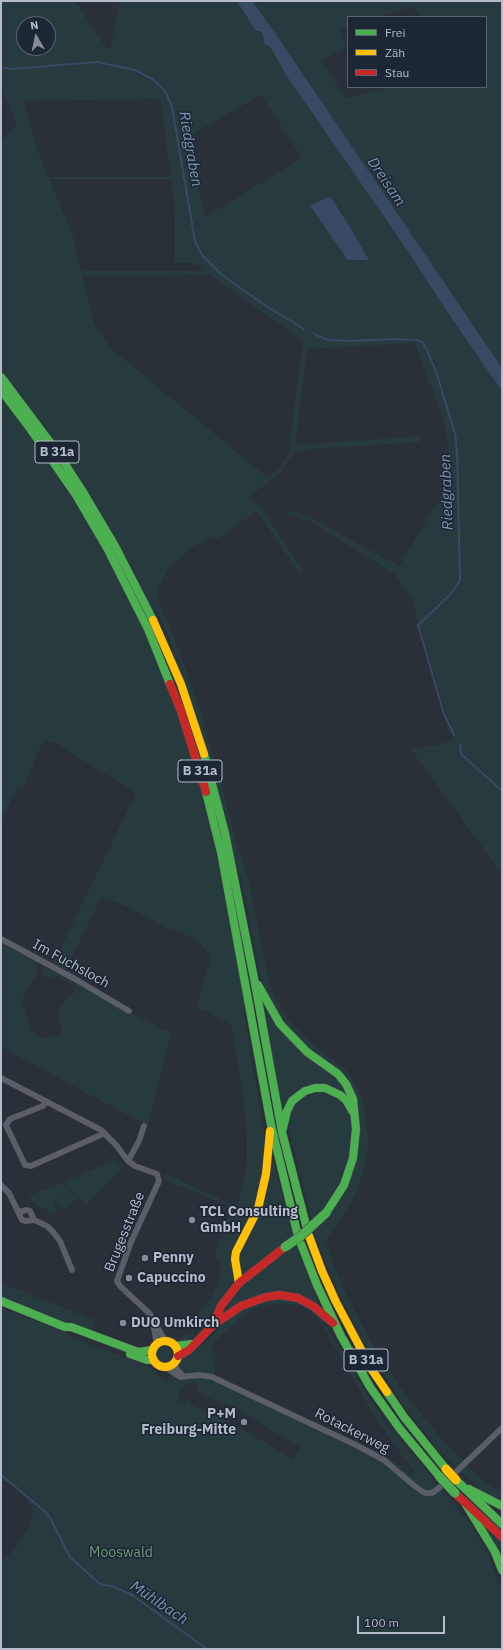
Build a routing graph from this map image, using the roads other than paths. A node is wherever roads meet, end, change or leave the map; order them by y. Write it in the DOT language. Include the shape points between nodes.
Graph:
graph roads {
  1 [pos="1,376"];
  2 [pos="1,390"];
  3 [pos="1,939"];
  4 [pos="254,978"];
  5 [pos="129,1011"];
  6 [pos="1,1078"];
  7 [pos="46,1102"];
  8 [pos="355,1116"];
  9 [pos="271,1125"];
  10 [pos="144,1126"];
  11 [pos="282,1132"];
  12 [pos="105,1133"];
  13 [pos="128,1161"];
  14 [pos="1,1186"];
  15 [pos="18,1212"];
  16 [pos="34,1220"];
  17 [pos="306,1225"];
  18 [pos="297,1232"];
  19 [pos="309,1236"];
  20 [pos="301,1244"];
  21 [pos="72,1270"];
  22 [pos="239,1283"];
  23 [pos="1,1301"];
  24 [pos="152,1318"];
  25 [pos="335,1324"];
  26 [pos="213,1325"];
  27 [pos="65,1327"];
  28 [pos="167,1342"];
  29 [pos="194,1344"];
  30 [pos="175,1346"];
  31 [pos="155,1347"];
  32 [pos="153,1360"];
  33 [pos="176,1360"];
  34 [pos="165,1367"];
  35 [pos="184,1377"];
  36 [pos="502,1428"];
  37 [pos="462,1485"];
  38 [pos="465,1503"];
  39 [pos="502,1506"];
  40 [pos="502,1524"];
  41 [pos="502,1537"];
  42 [pos="502,1570"];
  1 -- 4 [label="main road, B 31a" via="84,492 115,546 167,652 190,710 212,782"];
  2 -- 9 [label="main road, B 31a" via="76,495 107,548 148,628 178,704 204,783 221,852"];
  3 -- 5 [label="street, Im Fuchsloch"];
  4 -- 8 [label="main road" via="284,1029 307,1052 342,1078 353,1098"];
  4 -- 11 [label="main road, B 31a"];
  6 -- 7 [label="street, Brugesstraße"];
  7 -- 12 [label="street, Brugesstraße"];
  7 -- 12 [label="street" via="43,1106 10,1120 6,1125 25,1165 31,1166"];
  8 -- 11 [label="main road" via="340,1095 325,1088 315,1088 305,1091 292,1101"];
  8 -- 22 [label="main road, bridge" via="356,1143 350,1172 337,1197 326,1212 301,1236"];
  9 -- 18 [label="main road, B 31a"];
  9 -- 22 [label="main road" via="263,1192 250,1227 236,1252"];
  10 -- 13 [label="street"];
  11 -- 17 [label="main road, B 31a"];
  12 -- 13 [label="street, Brugesstraße"];
  13 -- 24 [label="street, Brugesstraße" via="157,1174 158,1180 117,1281"];
  14 -- 15 [label="street" via="8,1193"];
  15 -- 16 [label="street" via="22,1220"];
  15 -- 16 [label="street" via="27,1210"];
  16 -- 21 [label="street" via="47,1226 60,1241"];
  19 -- 37 [label="main road, B 31a, bridge" via="336,1302 372,1370 404,1417"];
  20 -- 25 [label="main road, B 31a"];
  22 -- 26 [label="main road" via="222,1306"];
  23 -- 27 [label="main road"];
  24 -- 28 [label="street, Brugesstraße"];
  24 -- 31 [label="street"];
  25 -- 26 [label="main road" via="306,1302 279,1295 246,1303"];
  25 -- 38 [label="main road, B 31a, bridge" via="374,1393 414,1447"];
  26 -- 29 [label="main road"];
  27 -- 31 [label="main road" via="138,1352"];
  27 -- 32 [label="main road" via="147,1360"];
  28 -- 30 [label="main road"];
  28 -- 31 [label="main road"];
  29 -- 30 [label="main road"];
  29 -- 33 [label="main road"];
  30 -- 33 [label="main road"];
  31 -- 32 [label="main road"];
  32 -- 34 [label="main road"];
  33 -- 34 [label="main road"];
  33 -- 35 [label="street" via="176,1368"];
  34 -- 35 [label="street"];
  35 -- 36 [label="street, Rotackerweg" via="199,1375 212,1378 349,1441 384,1460 425,1493 440,1488"];
  37 -- 39 [label="main road"];
  37 -- 40 [label="main road, B 31a"];
  38 -- 41 [label="main road, B 31a"];
  38 -- 42 [label="main road" via="495,1552"];
}
